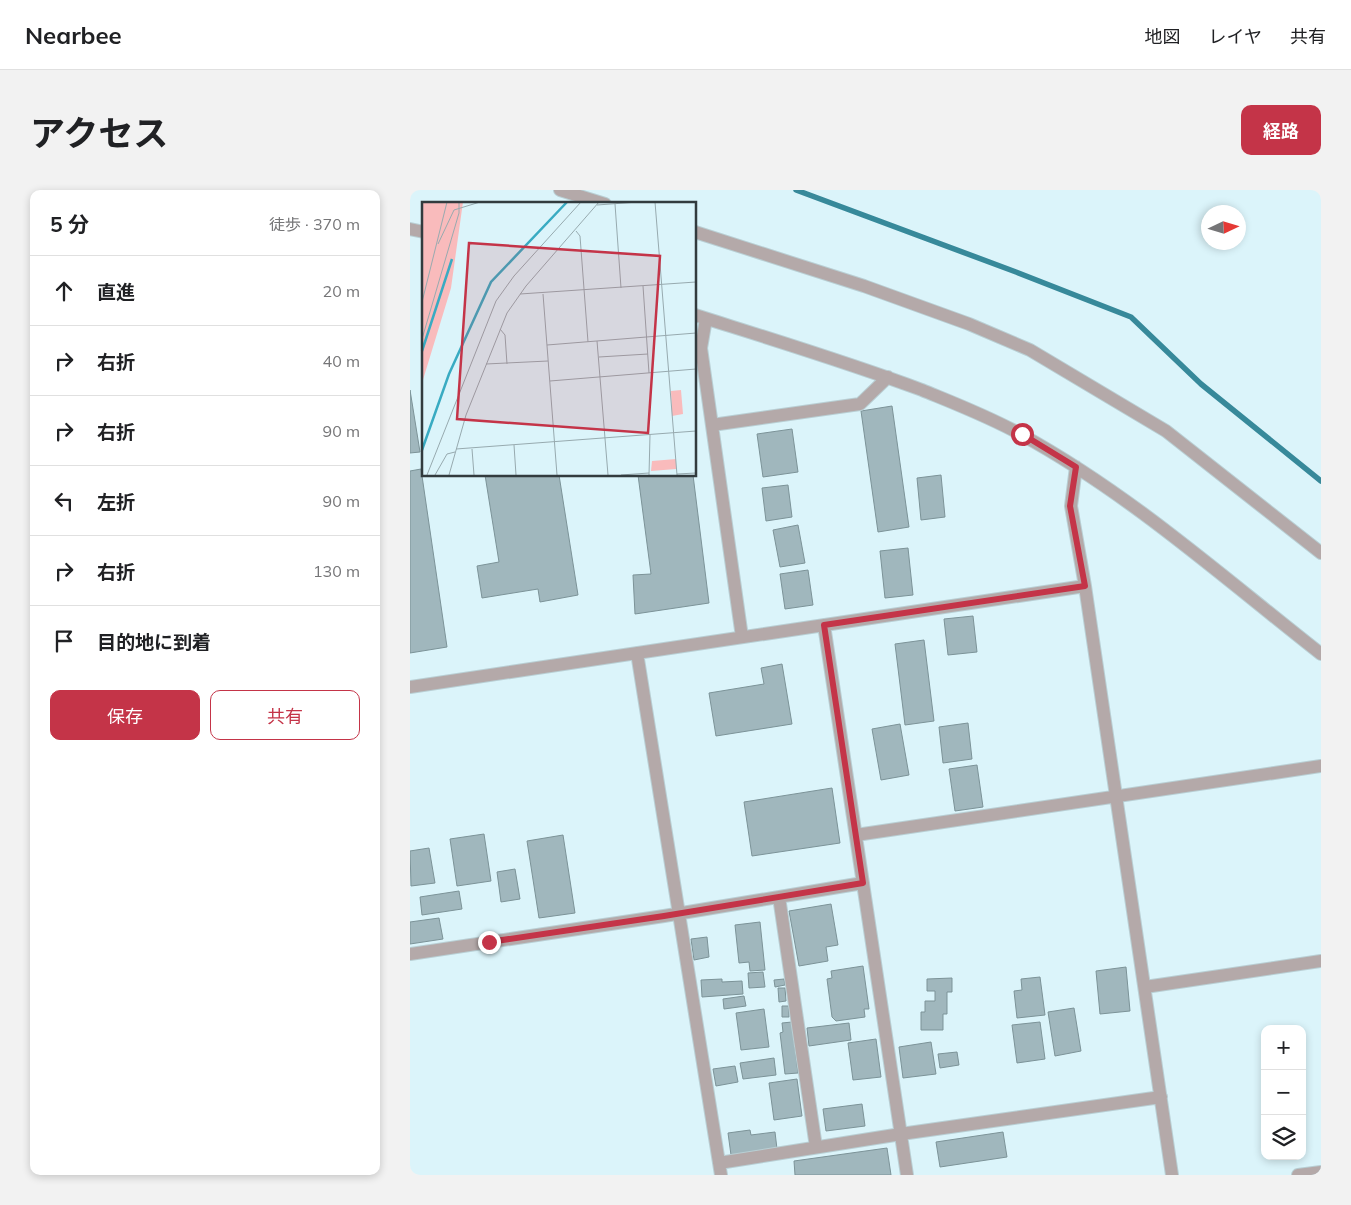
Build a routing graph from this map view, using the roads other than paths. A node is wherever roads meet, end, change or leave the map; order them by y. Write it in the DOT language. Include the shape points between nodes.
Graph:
graph roads {
  1 [pos="560,190"];
  2 [pos="599,202"];
  3 [pos="696,232"];
  4 [pos="701,317"];
  5 [pos="888,377"];
  6 [pos="712,426"];
  7 [pos="1076,467"];
  8 [pos="1321,552"];
  9 [pos="1085,586"];
  10 [pos="824,625"];
  11 [pos="742,637"];
  12 [pos="637,652"];
  13 [pos="1321,654"];
  14 [pos="410,687"];
  15 [pos="1321,766"];
  16 [pos="1117,797"];
  17 [pos="856,835"];
  18 [pos="863,883"];
  19 [pos="779,897"];
  20 [pos="679,913"];
  21 [pos="410,954"];
  22 [pos="1321,961"];
  23 [pos="1145,987"];
  24 [pos="1161,1097"];
  25 [pos="901,1134"];
  26 [pos="816,1147"];
  27 [pos="720,1169"];
  28 [pos="1321,1172"];
  29 [pos="908,1175"];
  30 [pos="1172,1175"];
  31 [pos="1298,1175"];
  1 -- 2 [label="street"];
  3 -- 8 [label="street" via="864,286 1030,350 1166,431"];
  4 -- 5 [label="street"];
  4 -- 6 [label="street" via="701,348"];
  5 -- 6 [label="street" via="860,404"];
  5 -- 7 [label="street" via="974,410"];
  6 -- 11 [label="street"];
  7 -- 9 [label="street" via="1070,506"];
  7 -- 13 [label="street" via="1121,496"];
  9 -- 10 [label="street"];
  9 -- 16 [label="street"];
  10 -- 11 [label="street"];
  10 -- 17 [label="street"];
  11 -- 12 [label="street"];
  12 -- 14 [label="street"];
  12 -- 20 [label="street"];
  15 -- 16 [label="street"];
  16 -- 17 [label="street"];
  16 -- 23 [label="street"];
  17 -- 18 [label="street"];
  18 -- 19 [label="street"];
  18 -- 25 [label="street"];
  19 -- 20 [label="street"];
  19 -- 26 [label="street"];
  20 -- 21 [label="street"];
  20 -- 27 [label="street"];
  22 -- 23 [label="street"];
  23 -- 24 [label="street"];
  24 -- 25 [label="street"];
  24 -- 30 [label="street"];
  25 -- 26 [label="street"];
  25 -- 29 [label="street"];
  26 -- 27 [label="street"];
  28 -- 31 [label="street"];
}
